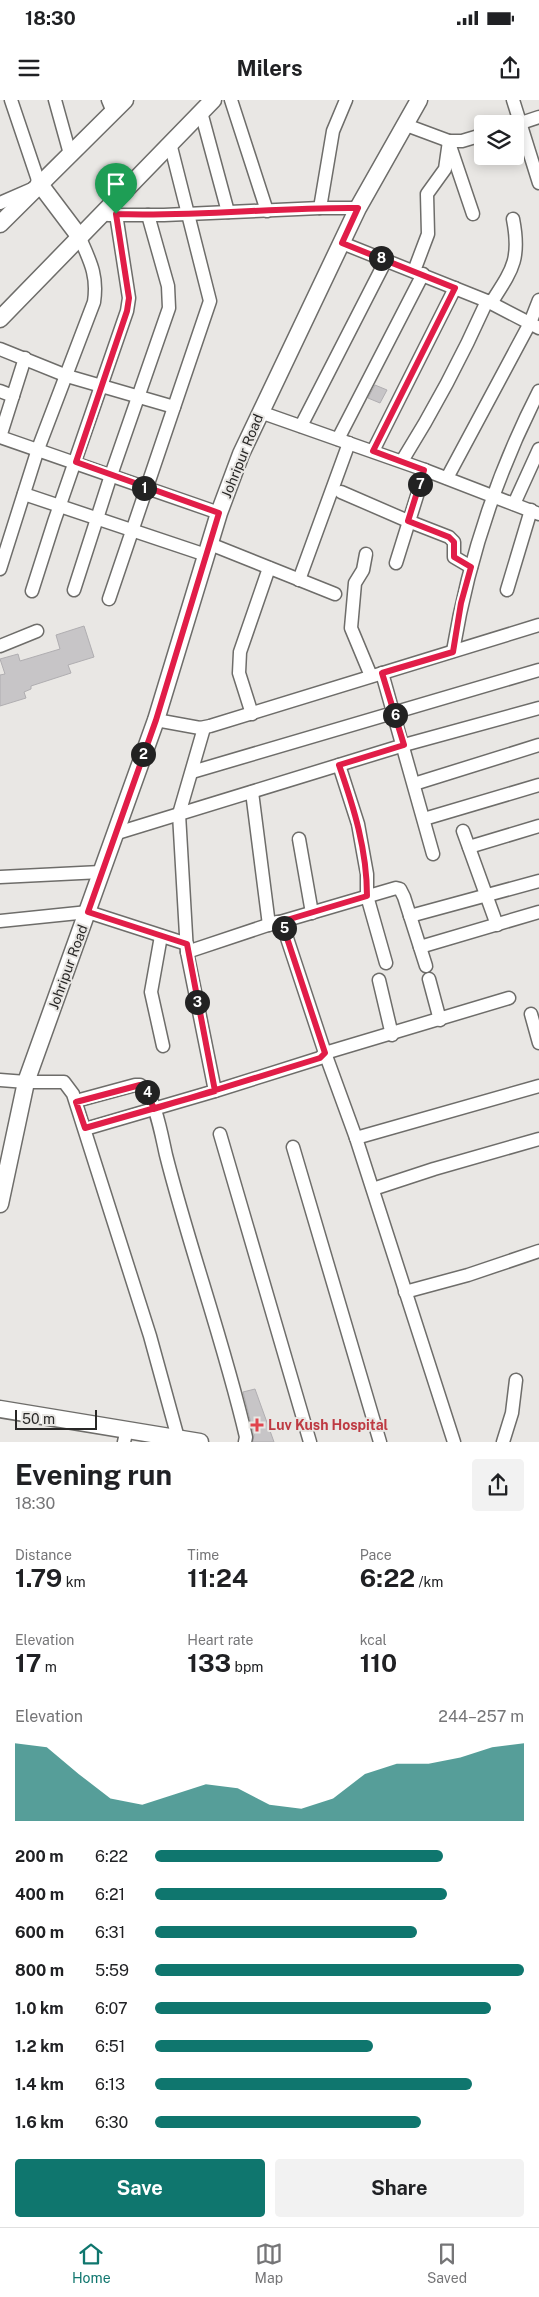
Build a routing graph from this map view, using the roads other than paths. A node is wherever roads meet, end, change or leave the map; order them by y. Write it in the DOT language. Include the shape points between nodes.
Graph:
graph roads {
  1 [pos="11,100"];
  2 [pos="55,100"];
  3 [pos="125,100"];
  4 [pos="231,100"];
  5 [pos="346,100"];
  6 [pos="420,100"];
  7 [pos="513,100"];
  8 [pos="110,106"];
  9 [pos="207,106"];
  10 [pos="516,115"];
  11 [pos="539,118"];
  12 [pos="524,122"];
  13 [pos="406,124"];
  14 [pos="474,137"];
  15 [pos="449,141"];
  16 [pos="524,141"];
  17 [pos="170,144"];
  18 [pos="70,154"];
  19 [pos="539,183"];
  20 [pos="40,188"];
  21 [pos="1,200"];
  22 [pos="320,208"];
  23 [pos="358,208"];
  24 [pos="266,211"];
  25 [pos="228,212"];
  26 [pos="189,214"];
  27 [pos="473,214"];
  28 [pos="108,215"];
  29 [pos="148,216"];
  30 [pos="513,219"];
  31 [pos="0,224"];
  32 [pos="75,230"];
  33 [pos="342,243"];
  34 [pos="386,260"];
  35 [pos="419,273"];
  36 [pos="455,288"];
  37 [pos="539,300"];
  38 [pos="489,302"];
  39 [pos="0,319"];
  40 [pos="534,326"];
  41 [pos="0,349"];
  42 [pos="24,358"];
  43 [pos="67,376"];
  44 [pos="102,386"];
  45 [pos="0,391"];
  46 [pos="539,391"];
  47 [pos="13,396"];
  48 [pos="139,396"];
  49 [pos="174,407"];
  50 [pos="260,412"];
  51 [pos="301,426"];
  52 [pos="0,437"];
  53 [pos="344,441"];
  54 [pos="38,449"];
  55 [pos="539,449"];
  56 [pos="373,451"];
  57 [pos="402,461"];
  58 [pos="76,462"];
  59 [pos="424,470"];
  60 [pos="111,475"];
  61 [pos="447,478"];
  62 [pos="145,488"];
  63 [pos="341,492"];
  64 [pos="24,494"];
  65 [pos="493,495"];
  66 [pos="514,504"];
  67 [pos="60,506"];
  68 [pos="535,512"];
  69 [pos="219,513"];
  70 [pos="97,519"];
  71 [pos="408,521"];
  72 [pos="131,529"];
  73 [pos="208,550"];
  74 [pos="366,554"];
  75 [pos="396,563"];
  76 [pos="471,567"];
  77 [pos="269,568"];
  78 [pos="0,570"];
  79 [pos="299,580"];
  80 [pos="74,590"];
  81 [pos="507,590"];
  82 [pos="32,591"];
  83 [pos="335,594"];
  84 [pos="108,599"];
  85 [pos="539,625"];
  86 [pos="37,631"];
  87 [pos="0,646"];
  88 [pos="453,652"];
  89 [pos="539,670"];
  90 [pos="376,675"];
  91 [pos="539,708"];
  92 [pos="394,712"];
  93 [pos="252,714"];
  94 [pos="156,720"];
  95 [pos="204,728"];
  96 [pos="404,745"];
  97 [pos="539,745"];
  98 [pos="339,765"];
  99 [pos="192,772"];
  100 [pos="414,784"];
  101 [pos="539,785"];
  102 [pos="252,792"];
  103 [pos="179,814"];
  104 [pos="424,819"];
  105 [pos="539,826"];
  106 [pos="464,831"];
  107 [pos="114,834"];
  108 [pos="299,839"];
  109 [pos="469,847"];
  110 [pos="433,854"];
  111 [pos="101,872"];
  112 [pos="0,877"];
  113 [pos="539,881"];
  114 [pos="367,896"];
  115 [pos="486,896"];
  116 [pos="88,912"];
  117 [pos="539,912"];
  118 [pos="312,913"];
  119 [pos="410,916"];
  120 [pos="0,921"];
  121 [pos="275,924"];
  122 [pos="497,925"];
  123 [pos="161,936"];
  124 [pos="420,947"];
  125 [pos="187,948"];
  126 [pos="386,963"];
  127 [pos="426,966"];
  128 [pos="429,979"];
  129 [pos="379,980"];
  130 [pos="509,998"];
  131 [pos="531,1014"];
  132 [pos="440,1020"];
  133 [pos="392,1035"];
  134 [pos="539,1043"];
  135 [pos="163,1046"];
  136 [pos="325,1053"];
  137 [pos="0,1080"];
  138 [pos="26,1082"];
  139 [pos="539,1086"];
  140 [pos="215,1091"];
  141 [pos="76,1102"];
  142 [pos="154,1109"];
  143 [pos="85,1128"];
  144 [pos="220,1134"];
  145 [pos="356,1138"];
  146 [pos="539,1139"];
  147 [pos="293,1147"];
  148 [pos="373,1189"];
  149 [pos="0,1204"];
  150 [pos="539,1251"];
  151 [pos="405,1292"];
  152 [pos="516,1380"];
  153 [pos="0,1409"];
  154 [pos="125,1436"];
  155 [pos="178,1438"];
  156 [pos="200,1442"];
  157 [pos="245,1442"];
  158 [pos="310,1442"];
  159 [pos="380,1442"];
  160 [pos="454,1442"];
  161 [pos="504,1442"];
  1 -- 20 [label="street"];
  2 -- 18 [label="street"];
  3 -- 8 [label="street"];
  4 -- 24 [label="street"];
  5 -- 22 [label="street" via="333,131"];
  6 -- 13 [label="street, Johripur Road"];
  7 -- 10 [label="street"];
  8 -- 18 [label="street"];
  9 -- 17 [label="street"];
  9 -- 25 [label="street"];
  11 -- 12 [label="street"];
  13 -- 15 [label="street"];
  13 -- 23 [label="street, Johripur Road"];
  14 -- 15 [label="street"];
  15 -- 27 [label="street"];
  15 -- 35 [label="street" via="445,169 427,194 428,234"];
  16 -- 19 [label="street"];
  17 -- 26 [label="street"];
  17 -- 28 [label="street"];
  18 -- 20 [label="street"];
  20 -- 21 [label="street"];
  20 -- 31 [label="street"];
  20 -- 32 [label="street"];
  22 -- 23 [label="street"];
  22 -- 24 [label="street"];
  23 -- 33 [label="street, Johripur Road"];
  24 -- 25 [label="street"];
  25 -- 26 [label="street"];
  26 -- 29 [label="street"];
  26 -- 49 [label="street" via="210,301"];
  28 -- 29 [label="street"];
  28 -- 32 [label="street"];
  28 -- 44 [label="street" via="129,298"];
  29 -- 48 [label="street" via="170,297"];
  30 -- 38 [label="street" via="517,250 514,262"];
  32 -- 39 [label="street"];
  32 -- 43 [label="street" via="94,270 96,286 90,316"];
  33 -- 34 [label="street"];
  33 -- 50 [label="street, Johripur Road"];
  34 -- 35 [label="street"];
  34 -- 51 [label="street"];
  35 -- 36 [label="street"];
  35 -- 53 [label="street"];
  36 -- 38 [label="street"];
  36 -- 56 [label="street"];
  37 -- 40 [label="street"];
  38 -- 40 [label="street"];
  38 -- 57 [label="street" via="433,412"];
  40 -- 61 [label="street"];
  41 -- 42 [label="street"];
  42 -- 43 [label="street"];
  42 -- 47 [label="street"];
  43 -- 44 [label="street"];
  43 -- 54 [label="street"];
  44 -- 48 [label="street"];
  44 -- 58 [label="street"];
  45 -- 47 [label="street"];
  46 -- 65 [label="street"];
  47 -- 52 [label="street"];
  48 -- 49 [label="street"];
  48 -- 60 [label="street"];
  49 -- 62 [label="street"];
  50 -- 51 [label="street"];
  50 -- 69 [label="street, Johripur Road"];
  51 -- 53 [label="street"];
  52 -- 54 [label="street"];
  53 -- 56 [label="street"];
  53 -- 79 [label="street"];
  54 -- 58 [label="street"];
  54 -- 64 [label="street"];
  55 -- 66 [label="street"];
  56 -- 57 [label="street"];
  57 -- 59 [label="street"];
  58 -- 60 [label="street"];
  58 -- 67 [label="street"];
  59 -- 61 [label="street"];
  59 -- 71 [label="street"];
  60 -- 62 [label="street"];
  60 -- 70 [label="street"];
  61 -- 65 [label="street"];
  62 -- 69 [label="street"];
  62 -- 72 [label="street"];
  63 -- 71 [label="street"];
  64 -- 67 [label="street"];
  64 -- 78 [label="street"];
  65 -- 66 [label="street"];
  65 -- 76 [label="street"];
  66 -- 68 [label="street"];
  67 -- 70 [label="street"];
  67 -- 82 [label="street"];
  68 -- 81 [label="street"];
  69 -- 73 [label="street, Johripur Road"];
  70 -- 72 [label="street"];
  70 -- 80 [label="street"];
  71 -- 75 [label="street"];
  71 -- 76 [label="street" via="449,537 454,542 454,557"];
  72 -- 73 [label="street"];
  72 -- 84 [label="street"];
  73 -- 77 [label="street"];
  73 -- 94 [label="street, Johripur Road"];
  74 -- 90 [label="street" via="363,570 355,583 351,628"];
  76 -- 88 [label="street"];
  77 -- 79 [label="street"];
  77 -- 93 [label="street" via="240,652 239,673"];
  79 -- 83 [label="street"];
  85 -- 88 [label="street"];
  86 -- 87 [label="street"];
  88 -- 90 [label="street"];
  89 -- 92 [label="street"];
  90 -- 92 [label="street"];
  90 -- 93 [label="street"];
  91 -- 96 [label="street"];
  92 -- 96 [label="street"];
  92 -- 99 [label="street"];
  93 -- 95 [label="street"];
  94 -- 95 [label="street"];
  94 -- 107 [label="street, Johripur Road"];
  95 -- 99 [label="street"];
  96 -- 98 [label="street"];
  96 -- 100 [label="street"];
  97 -- 100 [label="street"];
  98 -- 102 [label="street"];
  98 -- 114 [label="street" via="361,838"];
  99 -- 103 [label="street"];
  100 -- 104 [label="street"];
  101 -- 104 [label="street"];
  102 -- 103 [label="street"];
  102 -- 121 [label="street"];
  103 -- 107 [label="street"];
  103 -- 125 [label="street"];
  104 -- 110 [label="street"];
  105 -- 109 [label="street"];
  106 -- 109 [label="street"];
  107 -- 111 [label="street, Johripur Road"];
  108 -- 118 [label="street"];
  109 -- 115 [label="street"];
  111 -- 112 [label="street"];
  111 -- 116 [label="street, Johripur Road"];
  113 -- 115 [label="street"];
  114 -- 118 [label="street"];
  114 -- 119 [label="street" via="400,889"];
  114 -- 126 [label="street"];
  115 -- 119 [label="street"];
  115 -- 122 [label="street"];
  116 -- 120 [label="street"];
  116 -- 123 [label="street"];
  116 -- 138 [label="street, Johripur Road"];
  117 -- 122 [label="street"];
  118 -- 121 [label="street"];
  119 -- 124 [label="street"];
  121 -- 125 [label="street"];
  121 -- 136 [label="street" via="283,926"];
  122 -- 124 [label="street"];
  123 -- 125 [label="street"];
  123 -- 135 [label="street" via="151,992"];
  124 -- 127 [label="street"];
  125 -- 140 [label="street"];
  128 -- 132 [label="street"];
  129 -- 133 [label="street"];
  130 -- 132 [label="street"];
  131 -- 134 [label="street"];
  132 -- 133 [label="street"];
  133 -- 136 [label="street"];
  136 -- 140 [label="street" via="320,1058"];
  136 -- 145 [label="street"];
  137 -- 138 [label="street"];
  138 -- 141 [label="street" via="64,1082"];
  138 -- 149 [label="street, Johripur Road"];
  139 -- 145 [label="street"];
  140 -- 142 [label="street"];
  141 -- 142 [label="street" via="140,1085 146,1090"];
  141 -- 143 [label="street"];
  142 -- 143 [label="street"];
  142 -- 157 [label="street" via="178,1202 234,1382"];
  143 -- 155 [label="street"];
  144 -- 158 [label="street"];
  145 -- 148 [label="street"];
  146 -- 148 [label="street"];
  147 -- 159 [label="street"];
  148 -- 151 [label="street"];
  150 -- 151 [label="street"];
  151 -- 160 [label="street"];
  152 -- 161 [label="street"];
  153 -- 154 [label="street"];
  154 -- 155 [label="street"];
  155 -- 156 [label="street"];
}
